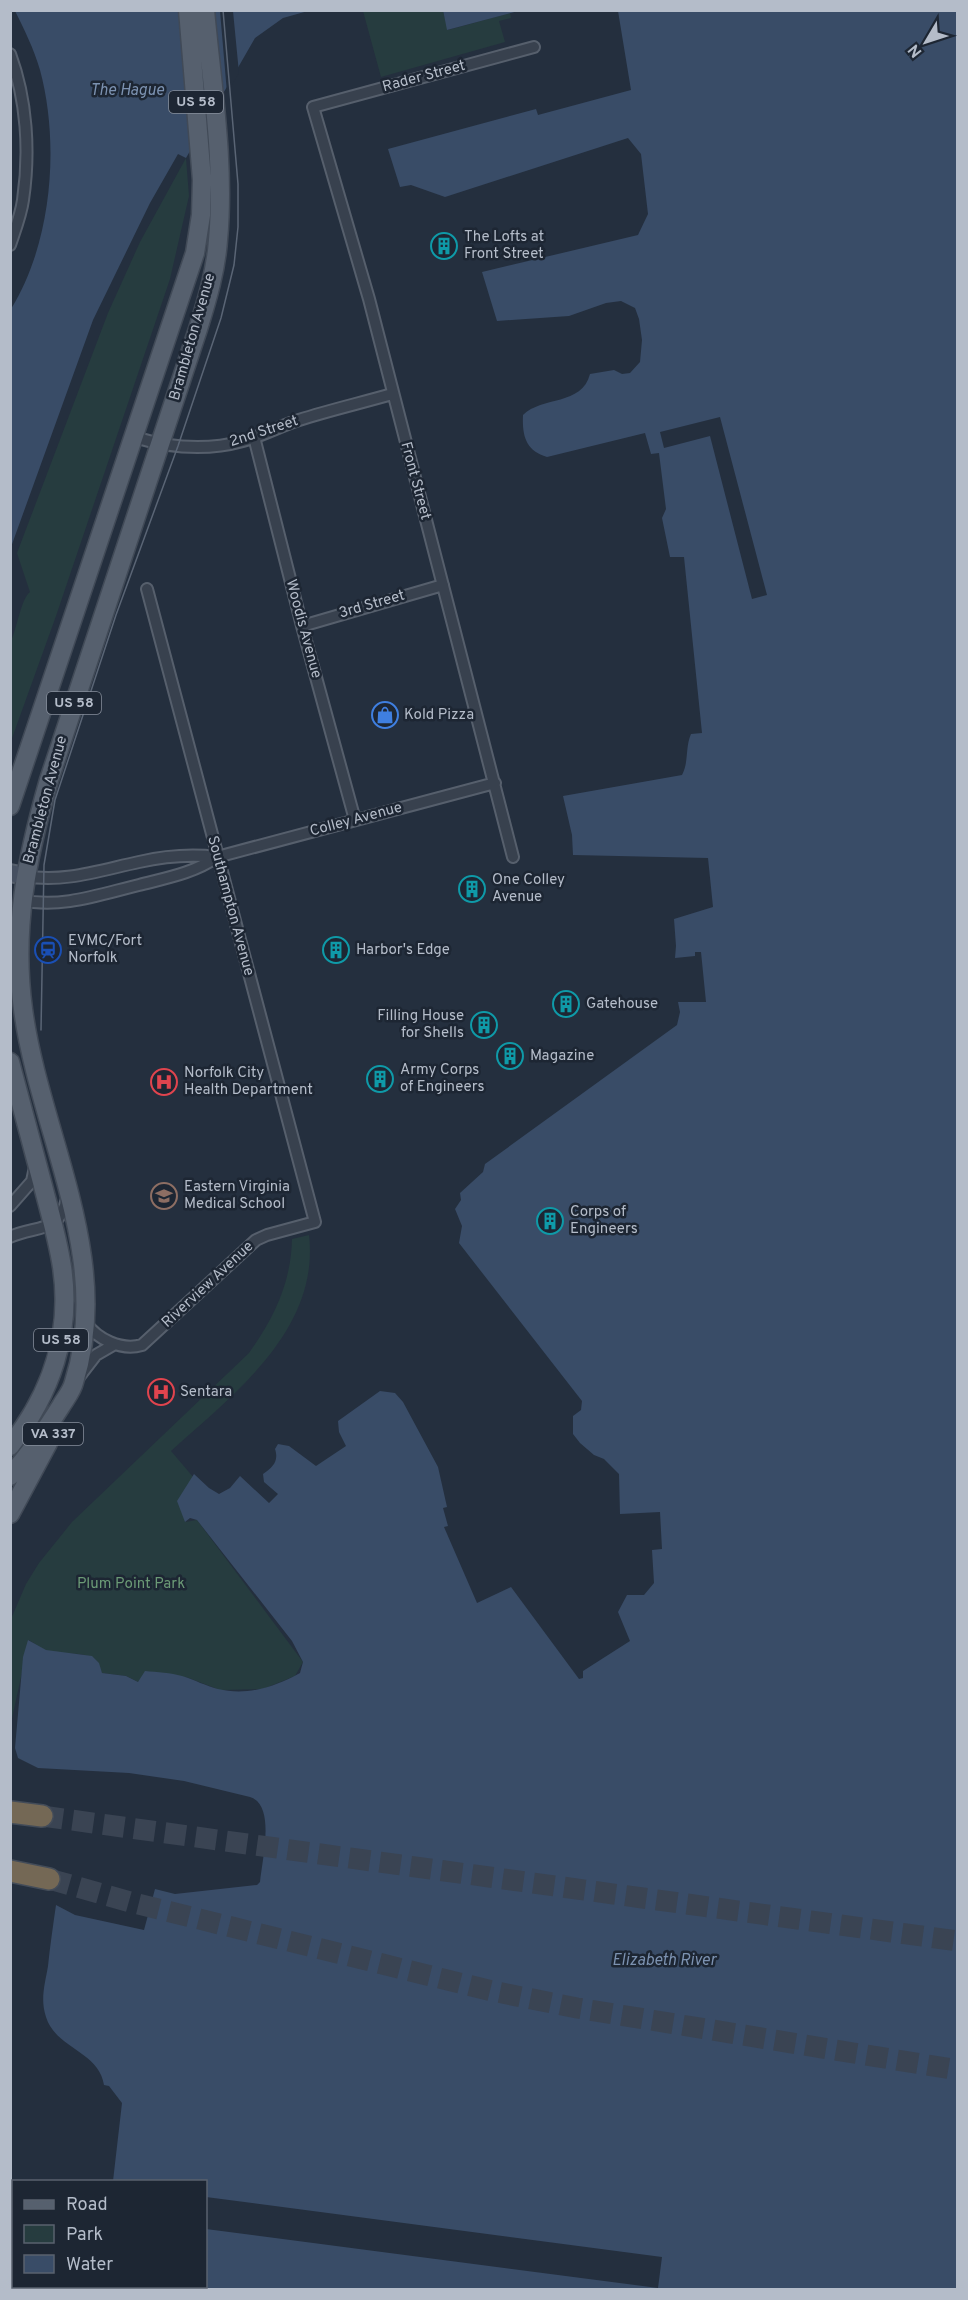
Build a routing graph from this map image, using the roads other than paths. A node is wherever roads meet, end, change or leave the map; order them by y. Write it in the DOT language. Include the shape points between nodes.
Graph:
graph roads {
  1 [pos="188,10"];
  2 [pos="205,10"];
  3 [pos="534,47"];
  4 [pos="11,57"];
  5 [pos="313,107"];
  6 [pos="210,192"];
  7 [pos="10,245"];
  8 [pos="393,394"];
  9 [pos="134,437"];
  10 [pos="254,437"];
  11 [pos="160,445"];
  12 [pos="443,585"];
  13 [pos="147,589"];
  14 [pos="302,626"];
  15 [pos="26,759"];
  16 [pos="495,783"];
  17 [pos="10,792"];
  18 [pos="10,806"];
  19 [pos="355,820"];
  20 [pos="217,857"];
  21 [pos="513,857"];
  22 [pos="18,875"];
  23 [pos="16,898"];
  24 [pos="10,1062"];
  25 [pos="36,1161"];
  26 [pos="68,1193"];
  27 [pos="10,1206"];
  28 [pos="52,1223"];
  29 [pos="310,1223"];
  30 [pos="10,1237"];
  31 [pos="86,1322"];
  32 [pos="115,1344"];
  33 [pos="74,1384"];
  34 [pos="10,1446"];
  35 [pos="10,1476"];
  36 [pos="10,1514"];
  37 [pos="10,1812"];
  38 [pos="42,1816"];
  39 [pos="10,1871"];
  40 [pos="49,1879"];
  1 -- 6 [label="main road, US 58"];
  2 -- 6 [label="main road, US 58"];
  3 -- 5 [label="street, Rader Street"];
  4 -- 7 [label="street" via="24,111 27,157 23,202"];
  5 -- 8 [label="street, Front Street"];
  6 -- 9 [label="main road, Brambleton Avenue / US 58" via="191,269"];
  6 -- 11 [label="main road, Brambleton Avenue / US 58" via="218,241 209,291"];
  8 -- 10 [label="street, 2nd Street"];
  8 -- 12 [label="street, Front Street"];
  9 -- 11 [label="street, 2nd Street"];
  9 -- 15 [label="main road, Brambleton Avenue / US 58"];
  10 -- 11 [label="street, 2nd Street" via="214,447"];
  10 -- 14 [label="street, Woodis Avenue"];
  11 -- 22 [label="main road, Brambleton Avenue / US 58"];
  12 -- 14 [label="street, 3rd Street"];
  12 -- 16 [label="street, Front Street"];
  13 -- 20 [label="street, Southampton Avenue"];
  14 -- 19 [label="street, Woodis Avenue"];
  15 -- 17 [label="main road"];
  15 -- 18 [label="main road, Brambleton Avenue / US 58"];
  16 -- 19 [label="street, Colley Avenue"];
  16 -- 21 [label="street, Front Street"];
  19 -- 20 [label="street, Colley Avenue"];
  20 -- 22 [label="street, Colley Avenue" via="156,859 64,878"];
  20 -- 23 [label="street, Colley Avenue" via="198,869 85,899 51,903"];
  20 -- 29 [label="street, Southampton Avenue"];
  22 -- 23 [label="main road, Brambleton Avenue / US 58"];
  23 -- 26 [label="main road, Brambleton Avenue / US 58" via="23,1011"];
  24 -- 25 [label="main road, US 58"];
  25 -- 27 [label="street" via="32,1181"];
  25 -- 28 [label="main road, US 58"];
  26 -- 28 [label="street" via="61,1215"];
  26 -- 31 [label="main road, Brambleton Avenue / US 58" via="86,1279"];
  28 -- 30 [label="street"];
  28 -- 34 [label="main road, US 58" via="65,1292 60,1347 43,1395"];
  29 -- 32 [label="street, Riverview Avenue" via="256,1240 142,1345"];
  31 -- 32 [label="street" via="92,1332"];
  31 -- 33 [label="main road, Brambleton Avenue / US 58"];
  32 -- 33 [label="street" via="89,1362"];
  33 -- 35 [label="main road, Brambleton Avenue / US 58" via="41,1437"];
  33 -- 36 [label="main road, VA 337" via="62,1418"];
  37 -- 38 [label="highway"];
  39 -- 40 [label="highway"];
}
